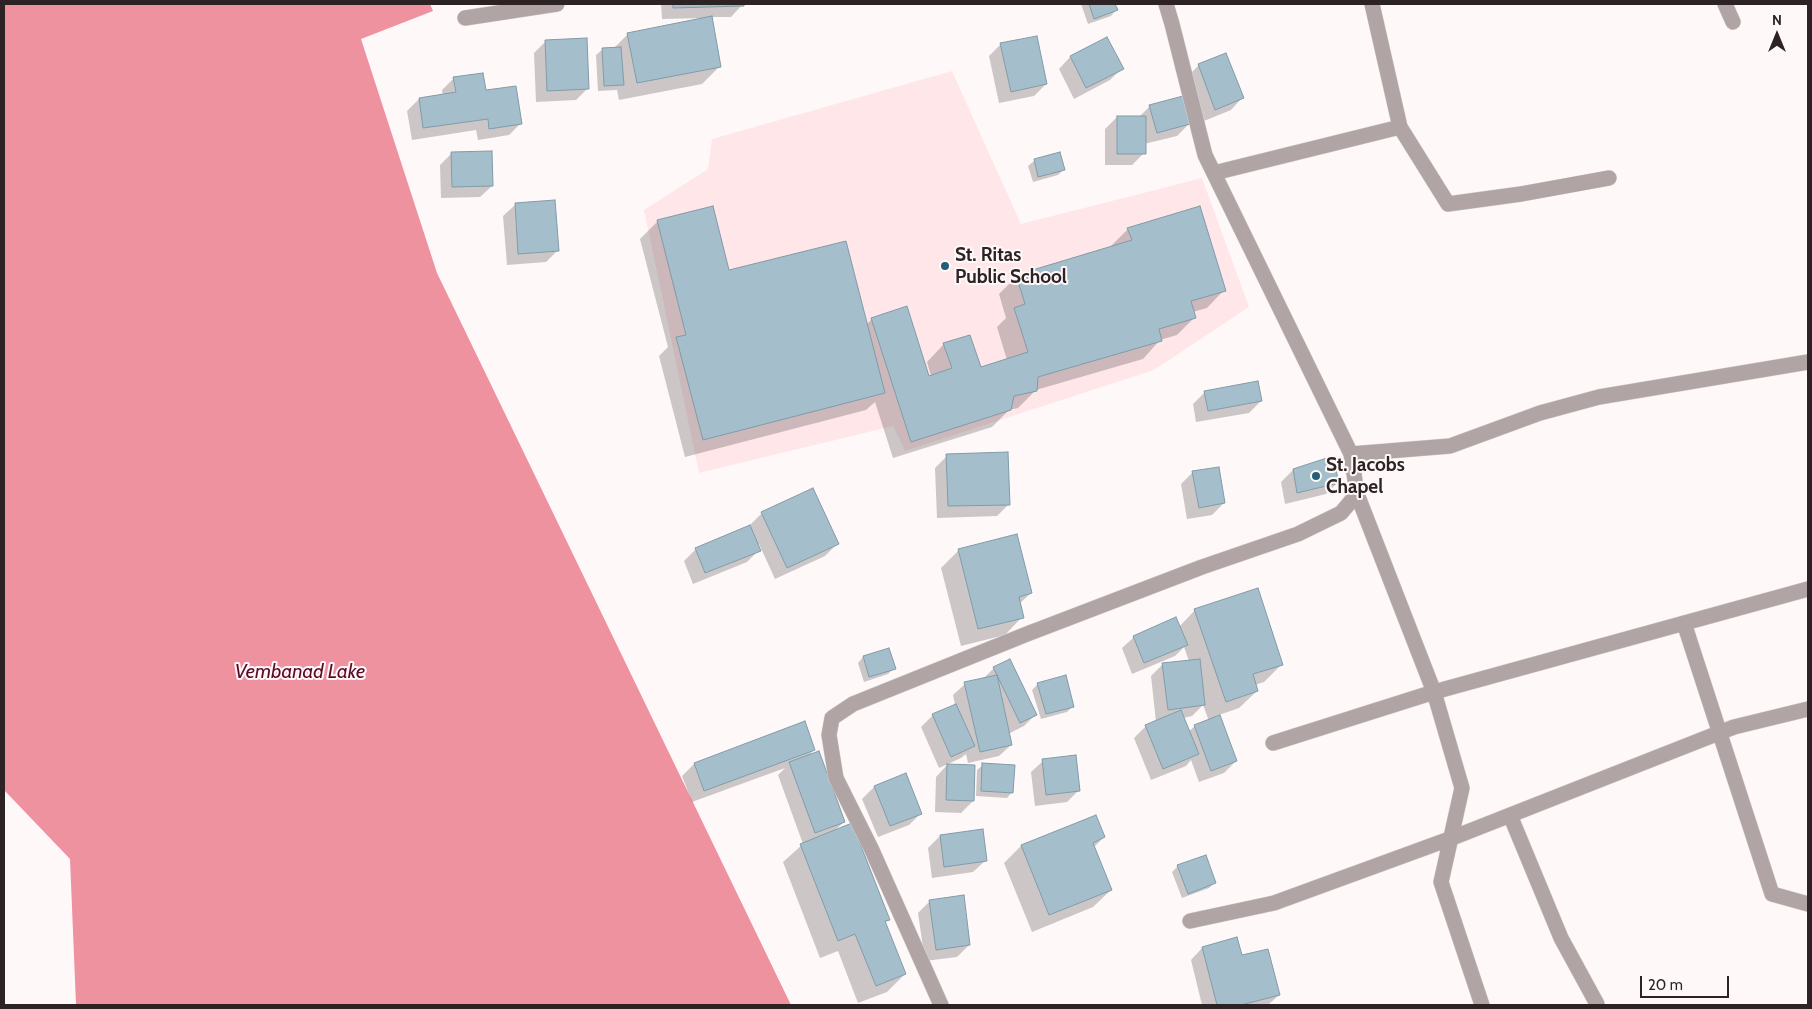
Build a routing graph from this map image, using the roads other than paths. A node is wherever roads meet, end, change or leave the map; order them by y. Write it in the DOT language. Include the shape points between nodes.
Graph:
graph roads {
  1 [pos="557,4"];
  2 [pos="1166,4"];
  3 [pos="1372,4"];
  4 [pos="1725,4"];
  5 [pos="465,18"];
  6 [pos="1733,22"];
  7 [pos="1400,127"];
  8 [pos="1214,173"];
  9 [pos="1609,178"];
  10 [pos="1808,362"];
  11 [pos="1351,454"];
  12 [pos="1357,494"];
  13 [pos="1808,589"];
  14 [pos="1684,623"];
  15 [pos="1434,692"];
  16 [pos="1808,709"];
  17 [pos="1720,732"];
  18 [pos="1273,743"];
  19 [pos="1510,815"];
  20 [pos="1452,838"];
  21 [pos="1808,904"];
  22 [pos="1190,921"];
  23 [pos="1597,1004"];
  24 [pos="941,1005"];
  25 [pos="1482,1005"];
  1 -- 5 [label="street"];
  2 -- 8 [label="street" via="1205,156"];
  3 -- 7 [label="street"];
  4 -- 6 [label="street"];
  7 -- 8 [label="street"];
  7 -- 9 [label="street" via="1448,204"];
  8 -- 11 [label="street"];
  10 -- 11 [label="street" via="1599,397 1540,413 1450,446"];
  11 -- 12 [label="street"];
  12 -- 15 [label="street"];
  12 -- 24 [label="street" via="1341,513 1298,534 1027,634 853,704 832,718 828,735 836,778"];
  13 -- 14 [label="street"];
  14 -- 15 [label="street"];
  14 -- 17 [label="street"];
  15 -- 18 [label="street"];
  15 -- 20 [label="street" via="1462,788"];
  16 -- 17 [label="street"];
  17 -- 19 [label="street"];
  17 -- 21 [label="street" via="1772,894"];
  19 -- 20 [label="street"];
  19 -- 23 [label="street" via="1561,938"];
  20 -- 22 [label="street" via="1274,903"];
  20 -- 25 [label="street" via="1442,882"];
}
